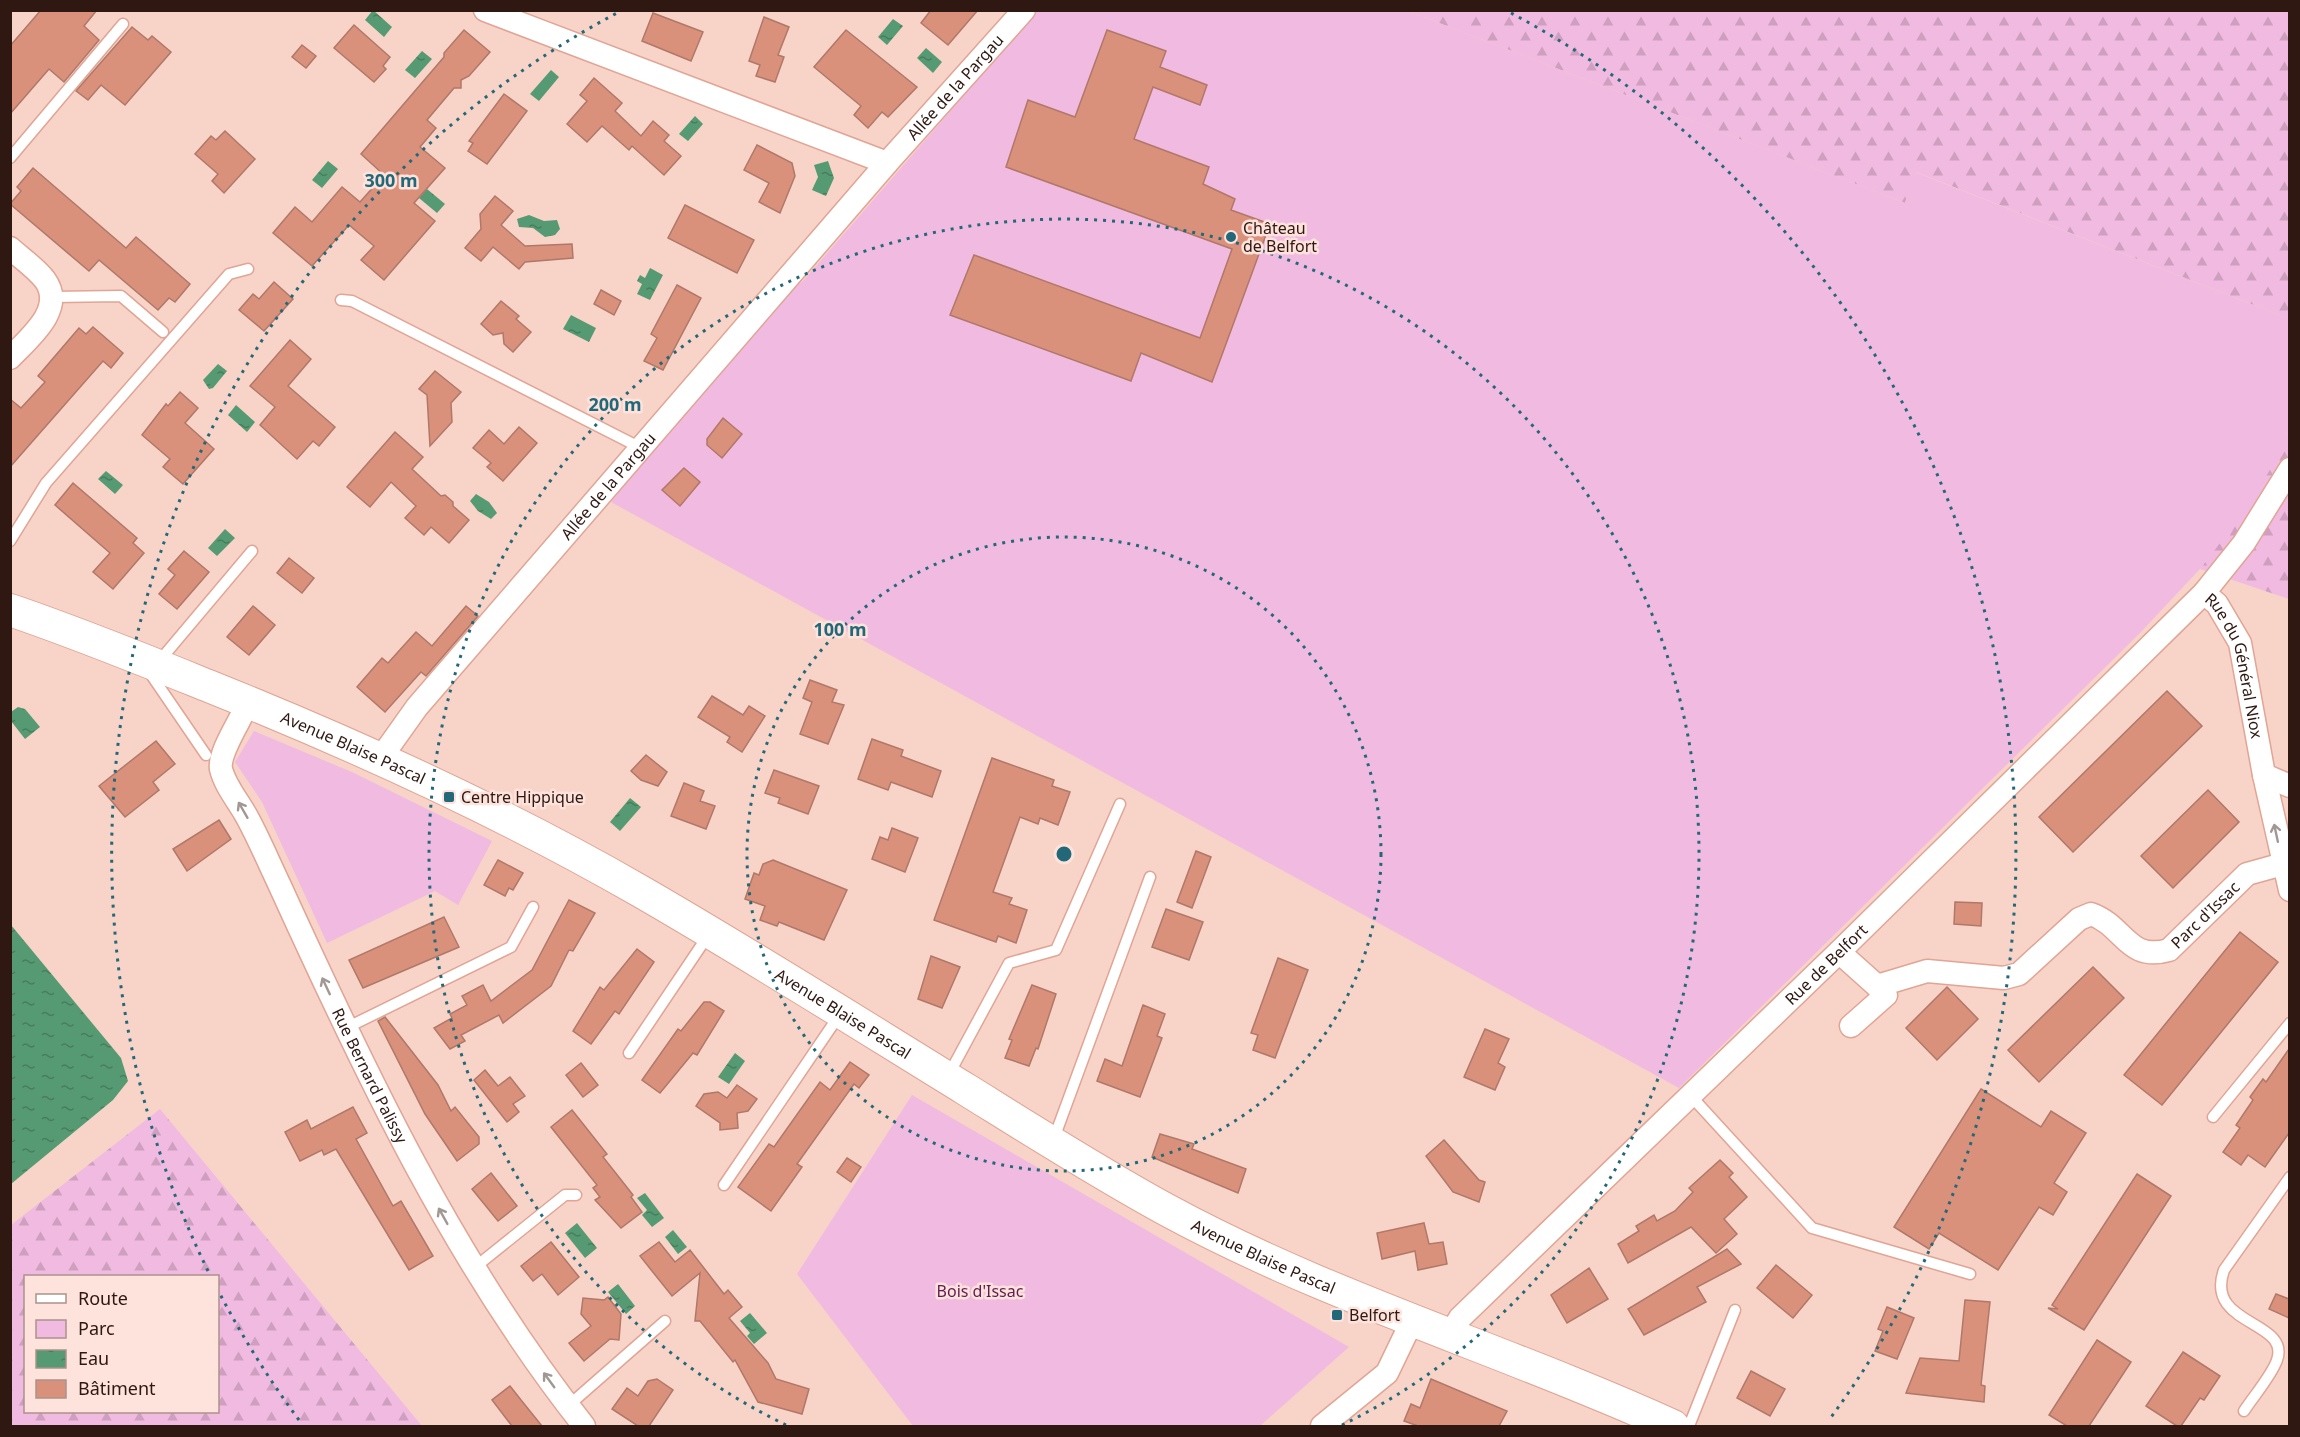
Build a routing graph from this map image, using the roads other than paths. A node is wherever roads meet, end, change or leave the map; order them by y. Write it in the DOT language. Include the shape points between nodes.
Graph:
graph roads {
  1 [pos="485,10"];
  2 [pos="1024,10"];
  3 [pos="123,24"];
  4 [pos="10,158"];
  5 [pos="886,163"];
  6 [pos="10,248"];
  7 [pos="248,269"];
  8 [pos="52,297"];
  9 [pos="341,300"];
  10 [pos="163,332"];
  11 [pos="10,358"];
  12 [pos="641,448"];
  13 [pos="2289,469"];
  14 [pos="10,541"];
  15 [pos="252,550"];
  16 [pos="2204,593"];
  17 [pos="10,610"];
  18 [pos="156,665"];
  19 [pos="248,702"];
  20 [pos="206,755"];
  21 [pos="380,759"];
  22 [pos="2264,775"];
  23 [pos="2289,786"];
  24 [pos="1120,804"];
  25 [pos="2283,864"];
  26 [pos="1150,877"];
  27 [pos="2289,890"];
  28 [pos="533,907"];
  29 [pos="709,932"];
  30 [pos="1839,952"];
  31 [pos="1877,986"];
  32 [pos="841,1013"];
  33 [pos="2289,1023"];
  34 [pos="1851,1026"];
  35 [pos="346,1028"];
  36 [pos="629,1053"];
  37 [pos="946,1078"];
  38 [pos="1690,1095"];
  39 [pos="2212,1117"];
  40 [pos="1052,1143"];
  41 [pos="2289,1177"];
  42 [pos="724,1185"];
  43 [pos="576,1195"];
  44 [pos="473,1269"];
  45 [pos="1970,1274"];
  46 [pos="1735,1310"];
  47 [pos="665,1321"];
  48 [pos="1412,1322"];
  49 [pos="1449,1336"];
  50 [pos="568,1406"];
  51 [pos="2244,1411"];
  52 [pos="584,1426"];
  53 [pos="1322,1426"];
  54 [pos="1673,1426"];
  55 [pos="1689,1426"];
  1 -- 5 [label="street"];
  2 -- 5 [label="street, Allée de la Pargau"];
  3 -- 4 [label="lane"];
  5 -- 12 [label="street, Allée de la Pargau"];
  6 -- 8 [label="street" via="45,280"];
  7 -- 14 [label="lane" via="229,274 76,448 46,483"];
  8 -- 10 [label="lane" via="121,296"];
  8 -- 11 [label="street" via="49,312"];
  9 -- 12 [label="lane" via="352,301"];
  12 -- 21 [label="street, Allée de la Pargau" via="417,707"];
  13 -- 16 [label="street, Rue du Général Niox" via="2244,543"];
  15 -- 18 [label="lane"];
  16 -- 22 [label="street, Rue du Général Niox" via="2217,604 2240,643"];
  16 -- 30 [label="street, Rue de Belfort"];
  17 -- 18 [label="main road, Avenue Blaise Pascal"];
  18 -- 19 [label="main road, Avenue Blaise Pascal"];
  18 -- 20 [label="lane" via="152,676"];
  19 -- 21 [label="main road, Avenue Blaise Pascal"];
  35 -- 19 [label="street, Rue Bernard Palissy, one-way" via="248,817 221,768 224,752"];
  21 -- 29 [label="main road, Avenue Blaise Pascal" via="577,856"];
  22 -- 23 [label="street"];
  25 -- 22 [label="street, Rue du Général Niox, one-way"];
  24 -- 37 [label="lane" via="1056,950 1009,963"];
  25 -- 27 [label="street, Rue du Général Niox"];
  25 -- 31 [label="street, Parc d'Issac" via="2247,874 2169,950 2152,955 2136,951 2106,919 2091,914 2079,919 2019,974 2004,978 1928,971"];
  26 -- 40 [label="lane"];
  28 -- 35 [label="lane" via="511,946"];
  29 -- 32 [label="main road, Avenue Blaise Pascal"];
  29 -- 36 [label="lane"];
  30 -- 31 [label="street"];
  30 -- 38 [label="street, Rue de Belfort"];
  31 -- 34 [label="street" via="1886,995"];
  32 -- 37 [label="main road, Avenue Blaise Pascal"];
  32 -- 42 [label="lane"];
  33 -- 39 [label="lane"];
  44 -- 35 [label="street, Rue Bernard Palissy, one-way"];
  37 -- 40 [label="main road, Avenue Blaise Pascal"];
  38 -- 45 [label="lane" via="1812,1228"];
  38 -- 49 [label="street, Rue de Belfort" via="1460,1318"];
  40 -- 48 [label="main road, Avenue Blaise Pascal" via="1250,1252"];
  41 -- 51 [label="lane" via="2219,1283 2220,1296 2227,1306 2272,1337 2278,1347 2278,1359"];
  43 -- 44 [label="lane" via="565,1195"];
  50 -- 44 [label="street, Rue Bernard Palissy, one-way"];
  46 -- 55 [label="lane"];
  47 -- 50 [label="lane"];
  48 -- 49 [label="main road, Avenue Blaise Pascal"];
  48 -- 53 [label="street" via="1387,1373"];
  49 -- 54 [label="main road, Avenue Blaise Pascal" via="1605,1395"];
  50 -- 52 [label="street, Rue Bernard Palissy"];
}
